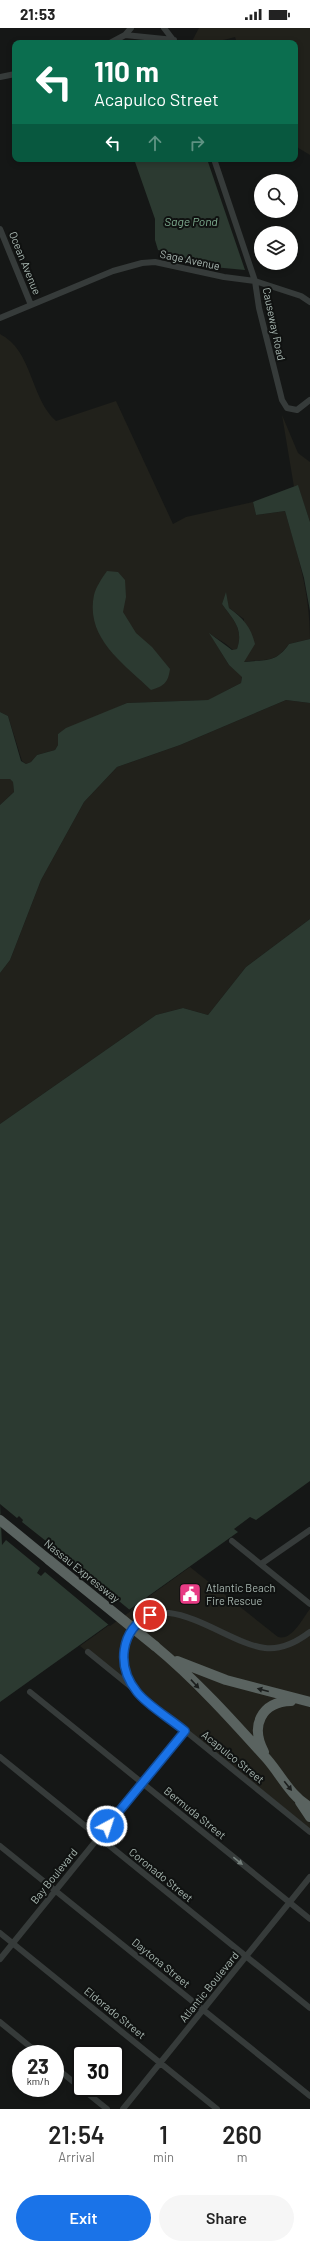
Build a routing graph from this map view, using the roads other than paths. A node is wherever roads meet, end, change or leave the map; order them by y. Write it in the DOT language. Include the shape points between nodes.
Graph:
graph roads {
  1 [pos="131,28"];
  2 [pos="164,28"];
  3 [pos="125,35"];
  4 [pos="116,40"];
  5 [pos="167,40"];
  6 [pos="174,40"];
  7 [pos="12,75"];
  8 [pos="0,77"];
  9 [pos="215,162"];
  10 [pos="0,229"];
  11 [pos="255,281"];
  12 [pos="310,300"];
  13 [pos="31,305"];
  14 [pos="0,318"];
  15 [pos="310,400"];
  16 [pos="0,1520"];
  17 [pos="310,1530"];
  18 [pos="232,1541"];
  19 [pos="261,1564"];
  20 [pos="310,1604"];
  21 [pos="310,1632"];
  22 [pos="88,1652"];
  23 [pos="168,1656"];
  24 [pos="30,1692"];
  25 [pos="138,1692"];
  26 [pos="305,1701"];
  27 [pos="185,1731"];
  28 [pos="0,1757"];
  29 [pos="268,1761"];
  30 [pos="142,1784"];
  31 [pos="298,1799"];
  32 [pos="310,1807"];
  33 [pos="310,1817"];
  34 [pos="310,1832"];
  35 [pos="99,1837"];
  36 [pos="0,1846"];
  37 [pos="310,1877"];
  38 [pos="56,1890"];
  39 [pos="289,1902"];
  40 [pos="310,1919"];
  41 [pos="0,1933"];
  42 [pos="12,1943"];
  43 [pos="246,1956"];
  44 [pos="0,1959"];
  45 [pos="310,2008"];
  46 [pos="203,2010"];
  47 [pos="0,2022"];
  48 [pos="29,2045"];
  49 [pos="160,2063"];
  50 [pos="64,2074"];
  51 [pos="72,2081"];
  52 [pos="310,2096"];
  53 [pos="92,2097"];
  54 [pos="107,2109"];
  55 [pos="123,2109"];
  56 [pos="217,2109"];
  1 -- 3 [label="street"];
  2 -- 6 [label="street"];
  3 -- 4 [label="street"];
  3 -- 5 [label="street"];
  7 -- 8 [label="street"];
  9 -- 11 [label="street, Causeway Road"];
  10 -- 13 [label="street, Ocean Avenue"];
  11 -- 12 [label="street, Sage Avenue"];
  11 -- 13 [label="street, Sage Avenue" via="155,262 142,263 112,271"];
  11 -- 15 [label="street, Causeway Road" via="259,308 283,403 287,408 297,410"];
  13 -- 14 [label="street, Sage Avenue"];
  16 -- 23 [label="highway, Nassau Expressway, bridge"];
  17 -- 19 [label="street"];
  18 -- 19 [label="street"];
  19 -- 20 [label="street"];
  21 -- 25 [label="street" via="288,1645 265,1648 177,1614 161,1612 144,1618 135,1626 125,1644 123,1659 128,1676"];
  22 -- 25 [label="street, Acapulco Street"];
  26 -- 23 [label="highway, Nassau Expressway, one-way" via="205,1674"];
  23 -- 29 [label="highway, Nassau Expressway, one-way"];
  24 -- 30 [label="street, Bermuda Street"];
  25 -- 27 [label="street, Acapulco Street"];
  26 -- 29 [label="highway" via="281,1701 271,1704 264,1711 259,1721 258,1732 260,1746"];
  27 -- 30 [label="street, Bay Boulevard"];
  27 -- 34 [label="street, Acapulco Street"];
  28 -- 35 [label="street, Coronado Street"];
  29 -- 31 [label="highway, Nassau Expressway, one-way"];
  30 -- 35 [label="street, Bay Boulevard"];
  30 -- 39 [label="street, Bermuda Street, one-way"];
  31 -- 32 [label="highway, Nassau Expressway"];
  31 -- 33 [label="highway"];
  35 -- 38 [label="street, Bay Boulevard"];
  35 -- 43 [label="street, Coronado Street"];
  36 -- 38 [label="street, Daytona Street"];
  37 -- 39 [label="street, Atlantic Boulevard"];
  38 -- 42 [label="street, Bay Boulevard"];
  38 -- 46 [label="street, Daytona Street"];
  39 -- 40 [label="street, Bermuda Street"];
  39 -- 43 [label="street, Atlantic Boulevard"];
  41 -- 42 [label="street, Eldorado Street"];
  42 -- 44 [label="street, Bay Boulevard"];
  42 -- 49 [label="street, Eldorado Street"];
  43 -- 45 [label="street, Coronado Street"];
  43 -- 46 [label="street, Atlantic Boulevard"];
  46 -- 49 [label="street, Atlantic Boulevard"];
  46 -- 52 [label="street, Daytona Street"];
  47 -- 48 [label="street"];
  49 -- 55 [label="street, Atlantic Boulevard"];
  49 -- 56 [label="street, Eldorado Street"];
  50 -- 51 [label="street"];
  53 -- 54 [label="street"];
}
